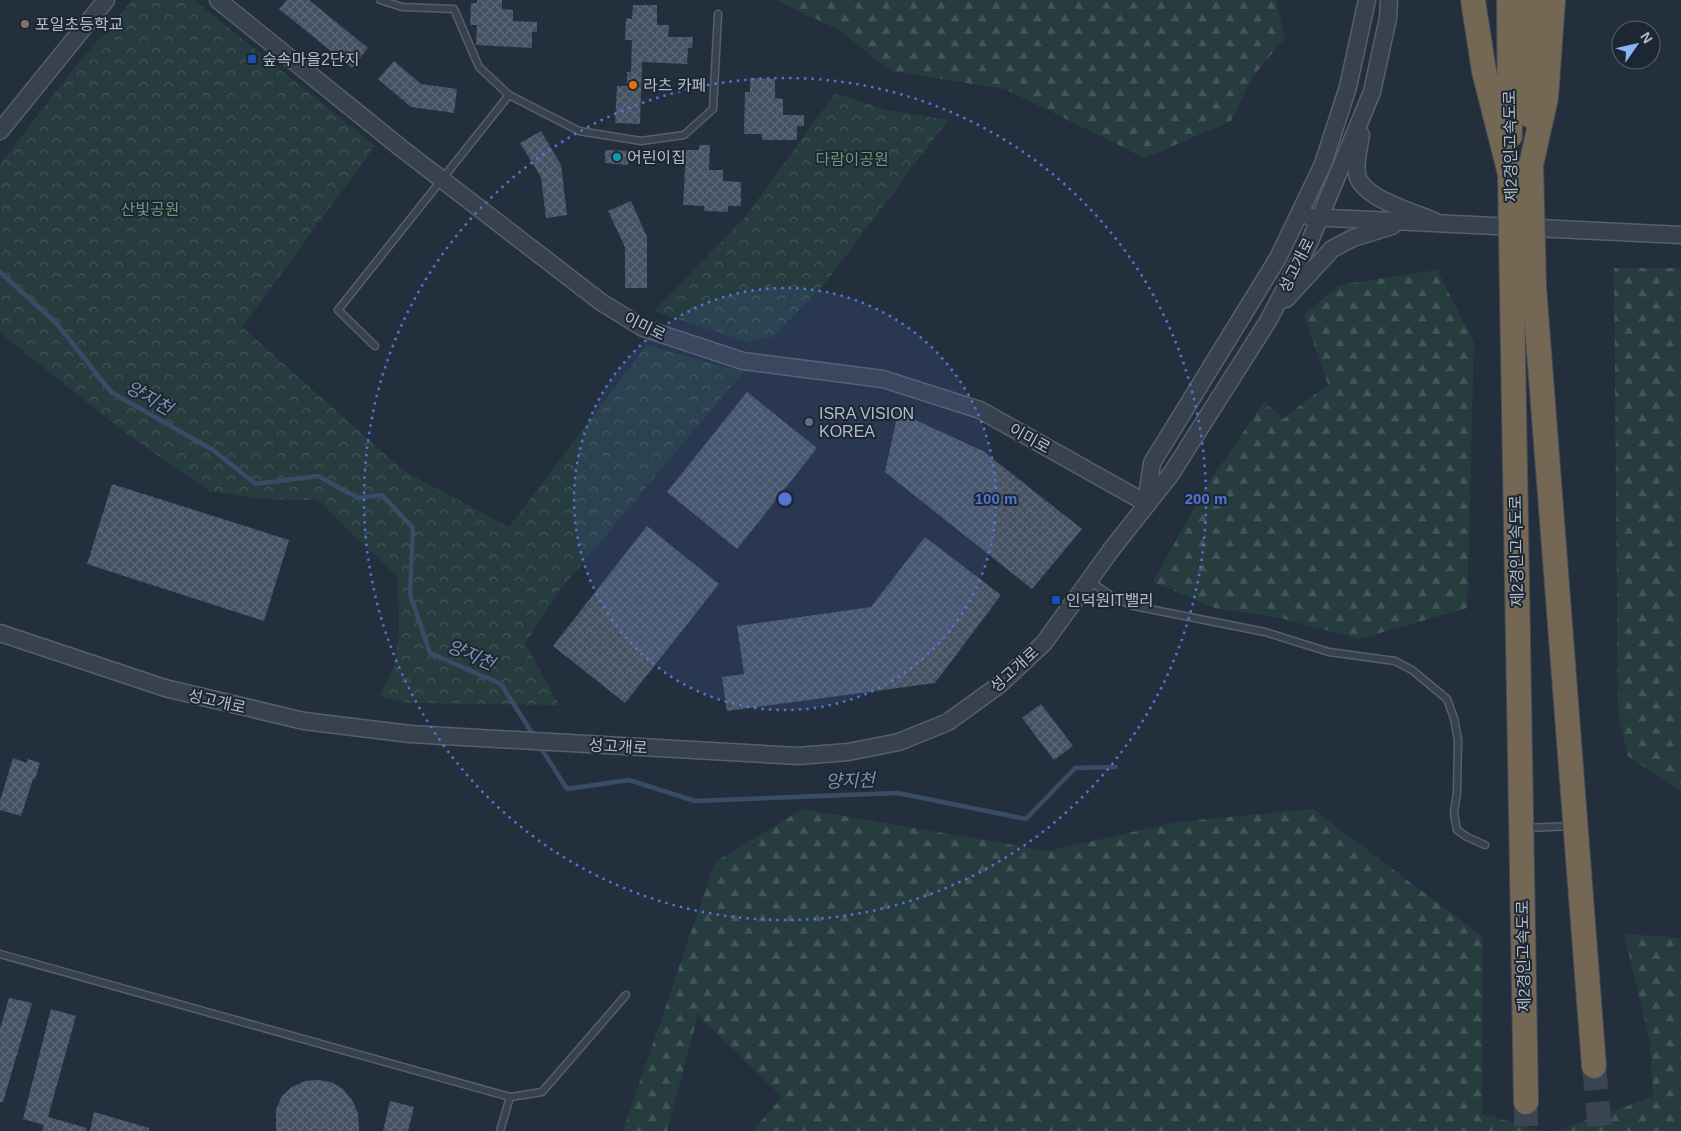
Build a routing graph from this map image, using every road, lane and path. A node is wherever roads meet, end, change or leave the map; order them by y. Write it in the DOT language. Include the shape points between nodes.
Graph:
graph roads {
  1 [pos="106,0"];
  2 [pos="218,0"];
  3 [pos="380,0"];
  4 [pos="1367,0"];
  5 [pos="1389,0"];
  6 [pos="1473,0"];
  7 [pos="1509,0"];
  8 [pos="1529,0"];
  9 [pos="1553,0"];
  10 [pos="718,14"];
  11 [pos="509,95"];
  12 [pos="1363,115"];
  13 [pos="0,131"];
  14 [pos="1521,170"];
  15 [pos="441,179"];
  16 [pos="1298,216"];
  17 [pos="1319,218"];
  18 [pos="1403,223"];
  19 [pos="1443,224"];
  20 [pos="1681,235"];
  21 [pos="1523,291"];
  22 [pos="1268,320"];
  23 [pos="375,346"];
  24 [pos="1146,503"];
  25 [pos="1089,580"];
  26 [pos="0,633"];
  27 [pos="1575,825"];
  28 [pos="1521,829"];
  29 [pos="1485,845"];
  30 [pos="0,954"];
  31 [pos="626,995"];
  32 [pos="1594,1066"];
  33 [pos="510,1097"];
  34 [pos="1526,1102"];
  35 [pos="500,1131"];
  1 -- 13 [label="street"];
  2 -- 15 [label="street, 이미로"];
  3 -- 11 [label="lane" via="402,7 454,10 479,67"];
  4 -- 16 [label="street, 성고개로" via="1348,87 1324,164"];
  5 -- 12 [label="street, 성고개로" via="1372,92"];
  6 -- 14 [label="highway" via="1484,71"];
  7 -- 14 [label="highway, 제2경인고속도로"];
  8 -- 14 [label="highway, 제2경인고속도로"];
  9 -- 14 [label="highway" via="1546,98"];
  10 -- 11 [label="lane" via="713,109 684,135 641,141 580,131"];
  11 -- 15 [label="lane"];
  12 -- 17 [label="street, 성고개로"];
  12 -- 19 [label="street" via="1356,170 1362,186 1380,198"];
  14 -- 21 [label="highway, 제2경인고속도로, bridge"];
  15 -- 23 [label="lane" via="338,310"];
  15 -- 24 [label="street, 이미로" via="601,302 643,328 744,360 883,379 980,410"];
  16 -- 17 [label="street"];
  16 -- 24 [label="street, 성고개로" via="1278,258 1152,463"];
  17 -- 18 [label="street"];
  17 -- 22 [label="street, 성고개로"];
  18 -- 19 [label="street"];
  18 -- 22 [label="street" via="1353,238 1332,249"];
  19 -- 20 [label="street"];
  21 -- 27 [label="highway, 제2경인고속도로"];
  21 -- 28 [label="highway, 제2경인고속도로"];
  22 -- 24 [label="street, 성고개로" via="1171,474"];
  24 -- 25 [label="street, 성고개로"];
  25 -- 26 [label="street, 성고개로" via="1044,643 999,685 948,722 899,742 848,752 798,756 410,734 304,721 165,688"];
  25 -- 29 [label="lane" via="1114,598 1134,606 1265,632 1329,652 1395,661 1412,670 1447,699 1458,740 1454,813 1457,830"];
  27 -- 28 [label="lane"];
  27 -- 32 [label="highway, 제2경인고속도로"];
  28 -- 34 [label="highway, 제2경인고속도로"];
  30 -- 33 [label="lane"];
  31 -- 33 [label="lane" via="542,1092"];
  33 -- 35 [label="lane"];
}
